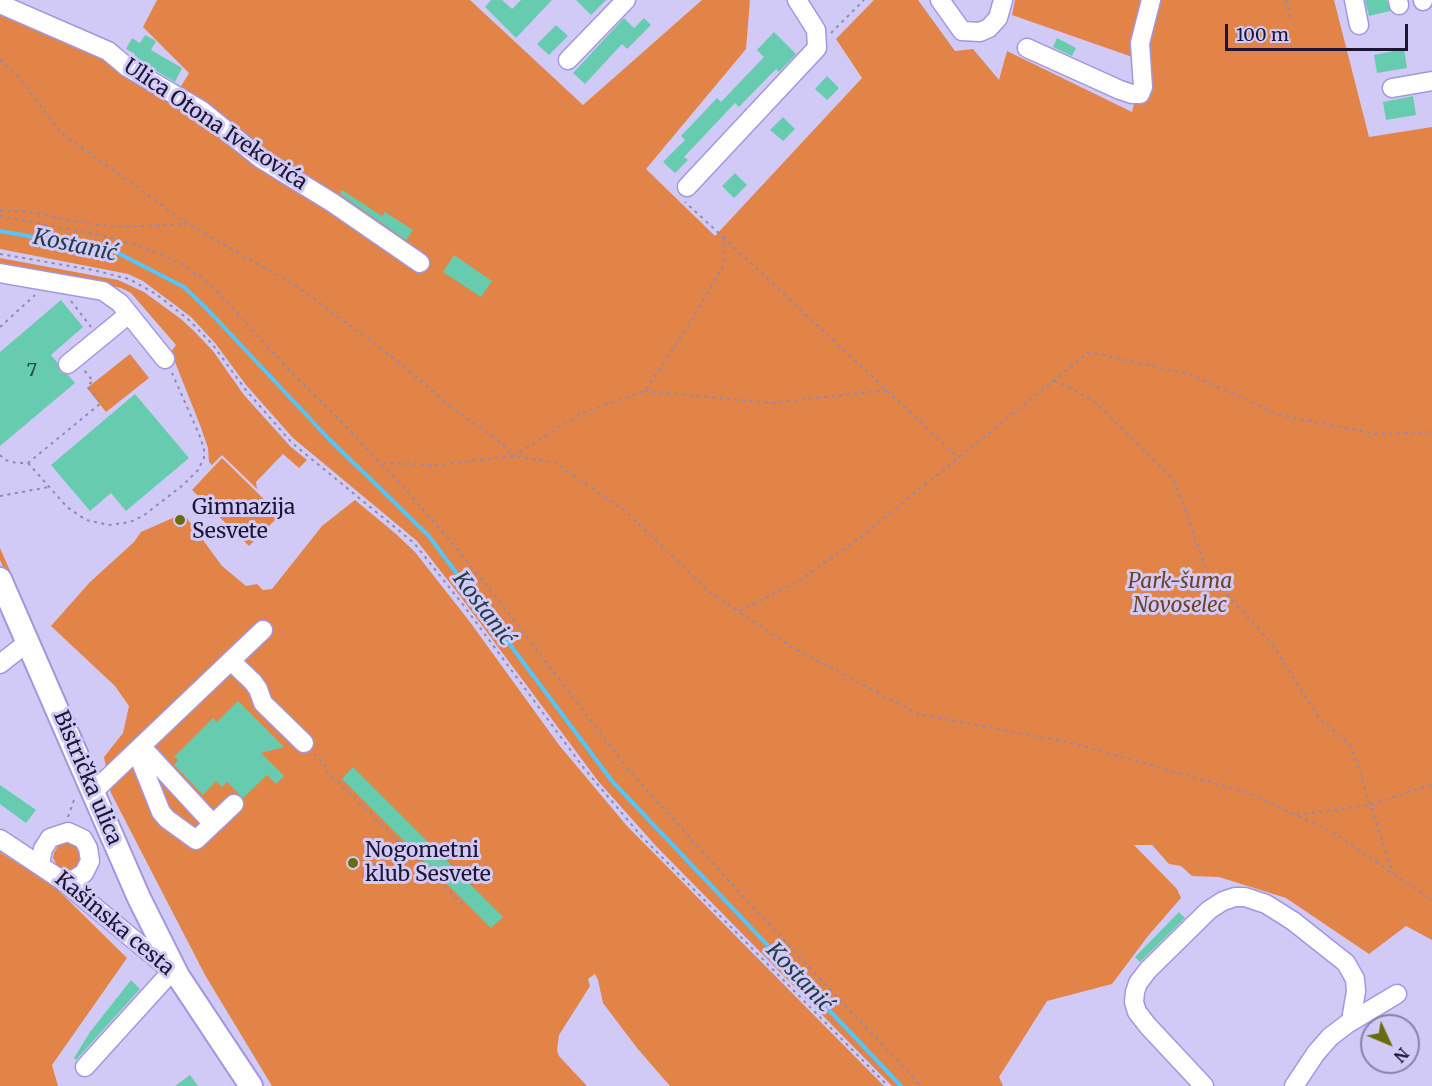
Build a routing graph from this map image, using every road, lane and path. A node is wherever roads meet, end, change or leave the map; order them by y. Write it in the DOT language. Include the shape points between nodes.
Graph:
graph roads {
  1 [pos="626,0"];
  2 [pos="797,0"];
  3 [pos="864,0"];
  4 [pos="940,0"];
  5 [pos="1003,0"];
  6 [pos="1151,0"];
  7 [pos="1286,0"];
  8 [pos="1354,0"];
  9 [pos="0,4"];
  10 [pos="1291,21"];
  11 [pos="1359,25"];
  12 [pos="817,48"];
  13 [pos="1027,48"];
  14 [pos="0,60"];
  15 [pos="568,60"];
  16 [pos="1432,81"];
  17 [pos="1392,88"];
  18 [pos="687,187"];
  19 [pos="0,211"];
  20 [pos="0,216"];
  21 [pos="188,224"];
  22 [pos="723,237"];
  23 [pos="0,254"];
  24 [pos="420,263"];
  25 [pos="0,273"];
  26 [pos="37,293"];
  27 [pos="68,298"];
  28 [pos="129,314"];
  29 [pos="0,327"];
  30 [pos="100,338"];
  31 [pos="165,359"];
  32 [pos="71,361"];
  33 [pos="1053,381"];
  34 [pos="887,390"];
  35 [pos="645,391"];
  36 [pos="1432,432"];
  37 [pos="0,456"];
  38 [pos="513,456"];
  39 [pos="959,458"];
  40 [pos="28,463"];
  41 [pos="381,463"];
  42 [pos="49,487"];
  43 [pos="0,496"];
  44 [pos="0,579"];
  45 [pos="739,611"];
  46 [pos="263,630"];
  47 [pos="28,642"];
  48 [pos="231,661"];
  49 [pos="0,664"];
  50 [pos="304,743"];
  51 [pos="140,750"];
  52 [pos="154,772"];
  53 [pos="1432,784"];
  54 [pos="86,791"];
  55 [pos="234,804"];
  56 [pos="1371,805"];
  57 [pos="1298,815"];
  58 [pos="213,824"];
  59 [pos="60,834"];
  60 [pos="0,839"];
  61 [pos="40,864"];
  62 [pos="1393,873"];
  63 [pos="63,881"];
  64 [pos="1432,900"];
  65 [pos="465,907"];
  66 [pos="175,974"];
  67 [pos="1397,994"];
  68 [pos="1354,1020"];
  69 [pos="86,1067"];
  70 [pos="251,1086"];
  71 [pos="888,1086"];
  72 [pos="921,1086"];
  73 [pos="1204,1086"];
  74 [pos="1294,1086"];
  1 -- 15 [label="street"];
  2 -- 12 [label="street" via="816,30"];
  3 -- 12 [label="path"];
  4 -- 5 [label="street" via="962,31 980,33 998,18"];
  6 -- 13 [label="street" via="1140,43 1140,94 1120,90"];
  7 -- 10 [label="path"];
  8 -- 11 [label="street"];
  9 -- 24 [label="street, Ulica Otona Ivekovića" via="108,51 127,67 201,110 260,158"];
  12 -- 18 [label="street"];
  14 -- 21 [label="path" via="23,82 60,132"];
  16 -- 17 [label="street"];
  18 -- 22 [label="path" via="685,203"];
  19 -- 21 [label="path" via="23,211 118,227"];
  20 -- 41 [label="path" via="106,236 184,265 210,284"];
  21 -- 38 [label="path" via="298,287 395,359"];
  22 -- 34 [label="path"];
  22 -- 35 [label="path" via="724,264"];
  23 -- 71 [label="path" via="129,279 188,319 292,443 414,543 583,767 642,837"];
  25 -- 28 [label="street" via="103,291"];
  26 -- 29 [label="path"];
  27 -- 30 [label="path"];
  28 -- 30 [label="street"];
  28 -- 31 [label="street"];
  30 -- 32 [label="street"];
  31 -- 42 [label="path" via="202,442 204,458 198,470 143,516 109,525 86,520 66,507"];
  32 -- 40 [label="path" via="93,381 87,386 101,403"];
  33 -- 36 [label="path" via="1089,352 1192,375 1280,415 1376,434"];
  33 -- 39 [label="path"];
  33 -- 56 [label="path" via="1096,403 1173,480 1209,574 1272,644 1319,718 1352,746"];
  34 -- 35 [label="path" via="772,403"];
  34 -- 39 [label="path"];
  35 -- 38 [label="path" via="582,413"];
  37 -- 40 [label="path" via="17,464"];
  38 -- 41 [label="path" via="438,465"];
  38 -- 45 [label="path" via="554,462 624,510 707,590"];
  39 -- 45 [label="path" via="799,581"];
  40 -- 42 [label="path"];
  41 -- 72 [label="path" via="454,545 628,769"];
  42 -- 43 [label="path"];
  44 -- 47 [label="main road, Bistrička ulica"];
  45 -- 57 [label="path" via="790,646 918,714 1072,743 1246,792"];
  46 -- 48 [label="street"];
  47 -- 49 [label="street"];
  47 -- 54 [label="main road, Bistrička ulica"];
  48 -- 50 [label="street" via="253,682 263,703"];
  48 -- 51 [label="street"];
  50 -- 65 [label="path" via="324,763 327,775"];
  51 -- 52 [label="street"];
  51 -- 54 [label="street"];
  52 -- 58 [label="street"];
  52 -- 58 [label="street" via="167,819 196,840"];
  53 -- 56 [label="path"];
  54 -- 59 [label="path"];
  54 -- 66 [label="main road, Bistrička ulica"];
  55 -- 58 [label="street"];
  56 -- 57 [label="path"];
  56 -- 62 [label="path"];
  57 -- 62 [label="path" via="1332,831"];
  59 -- 61 [label="street" via="50,838"];
  59 -- 63 [label="street" via="69,832 83,839 90,861 84,873"];
  60 -- 61 [label="street, Kašinska cesta"];
  61 -- 63 [label="street, Kašinska cesta"];
  62 -- 64 [label="path"];
  63 -- 66 [label="street, Kašinska cesta"];
  66 -- 69 [label="street"];
  66 -- 70 [label="main road, Kašinska cesta"];
  67 -- 68 [label="street"];
  68 -- 73 [label="street" via="1355,978 1346,963 1266,904 1245,897 1223,901 1148,970 1135,992 1137,1012"];
  68 -- 74 [label="street" via="1323,1045"];
}
